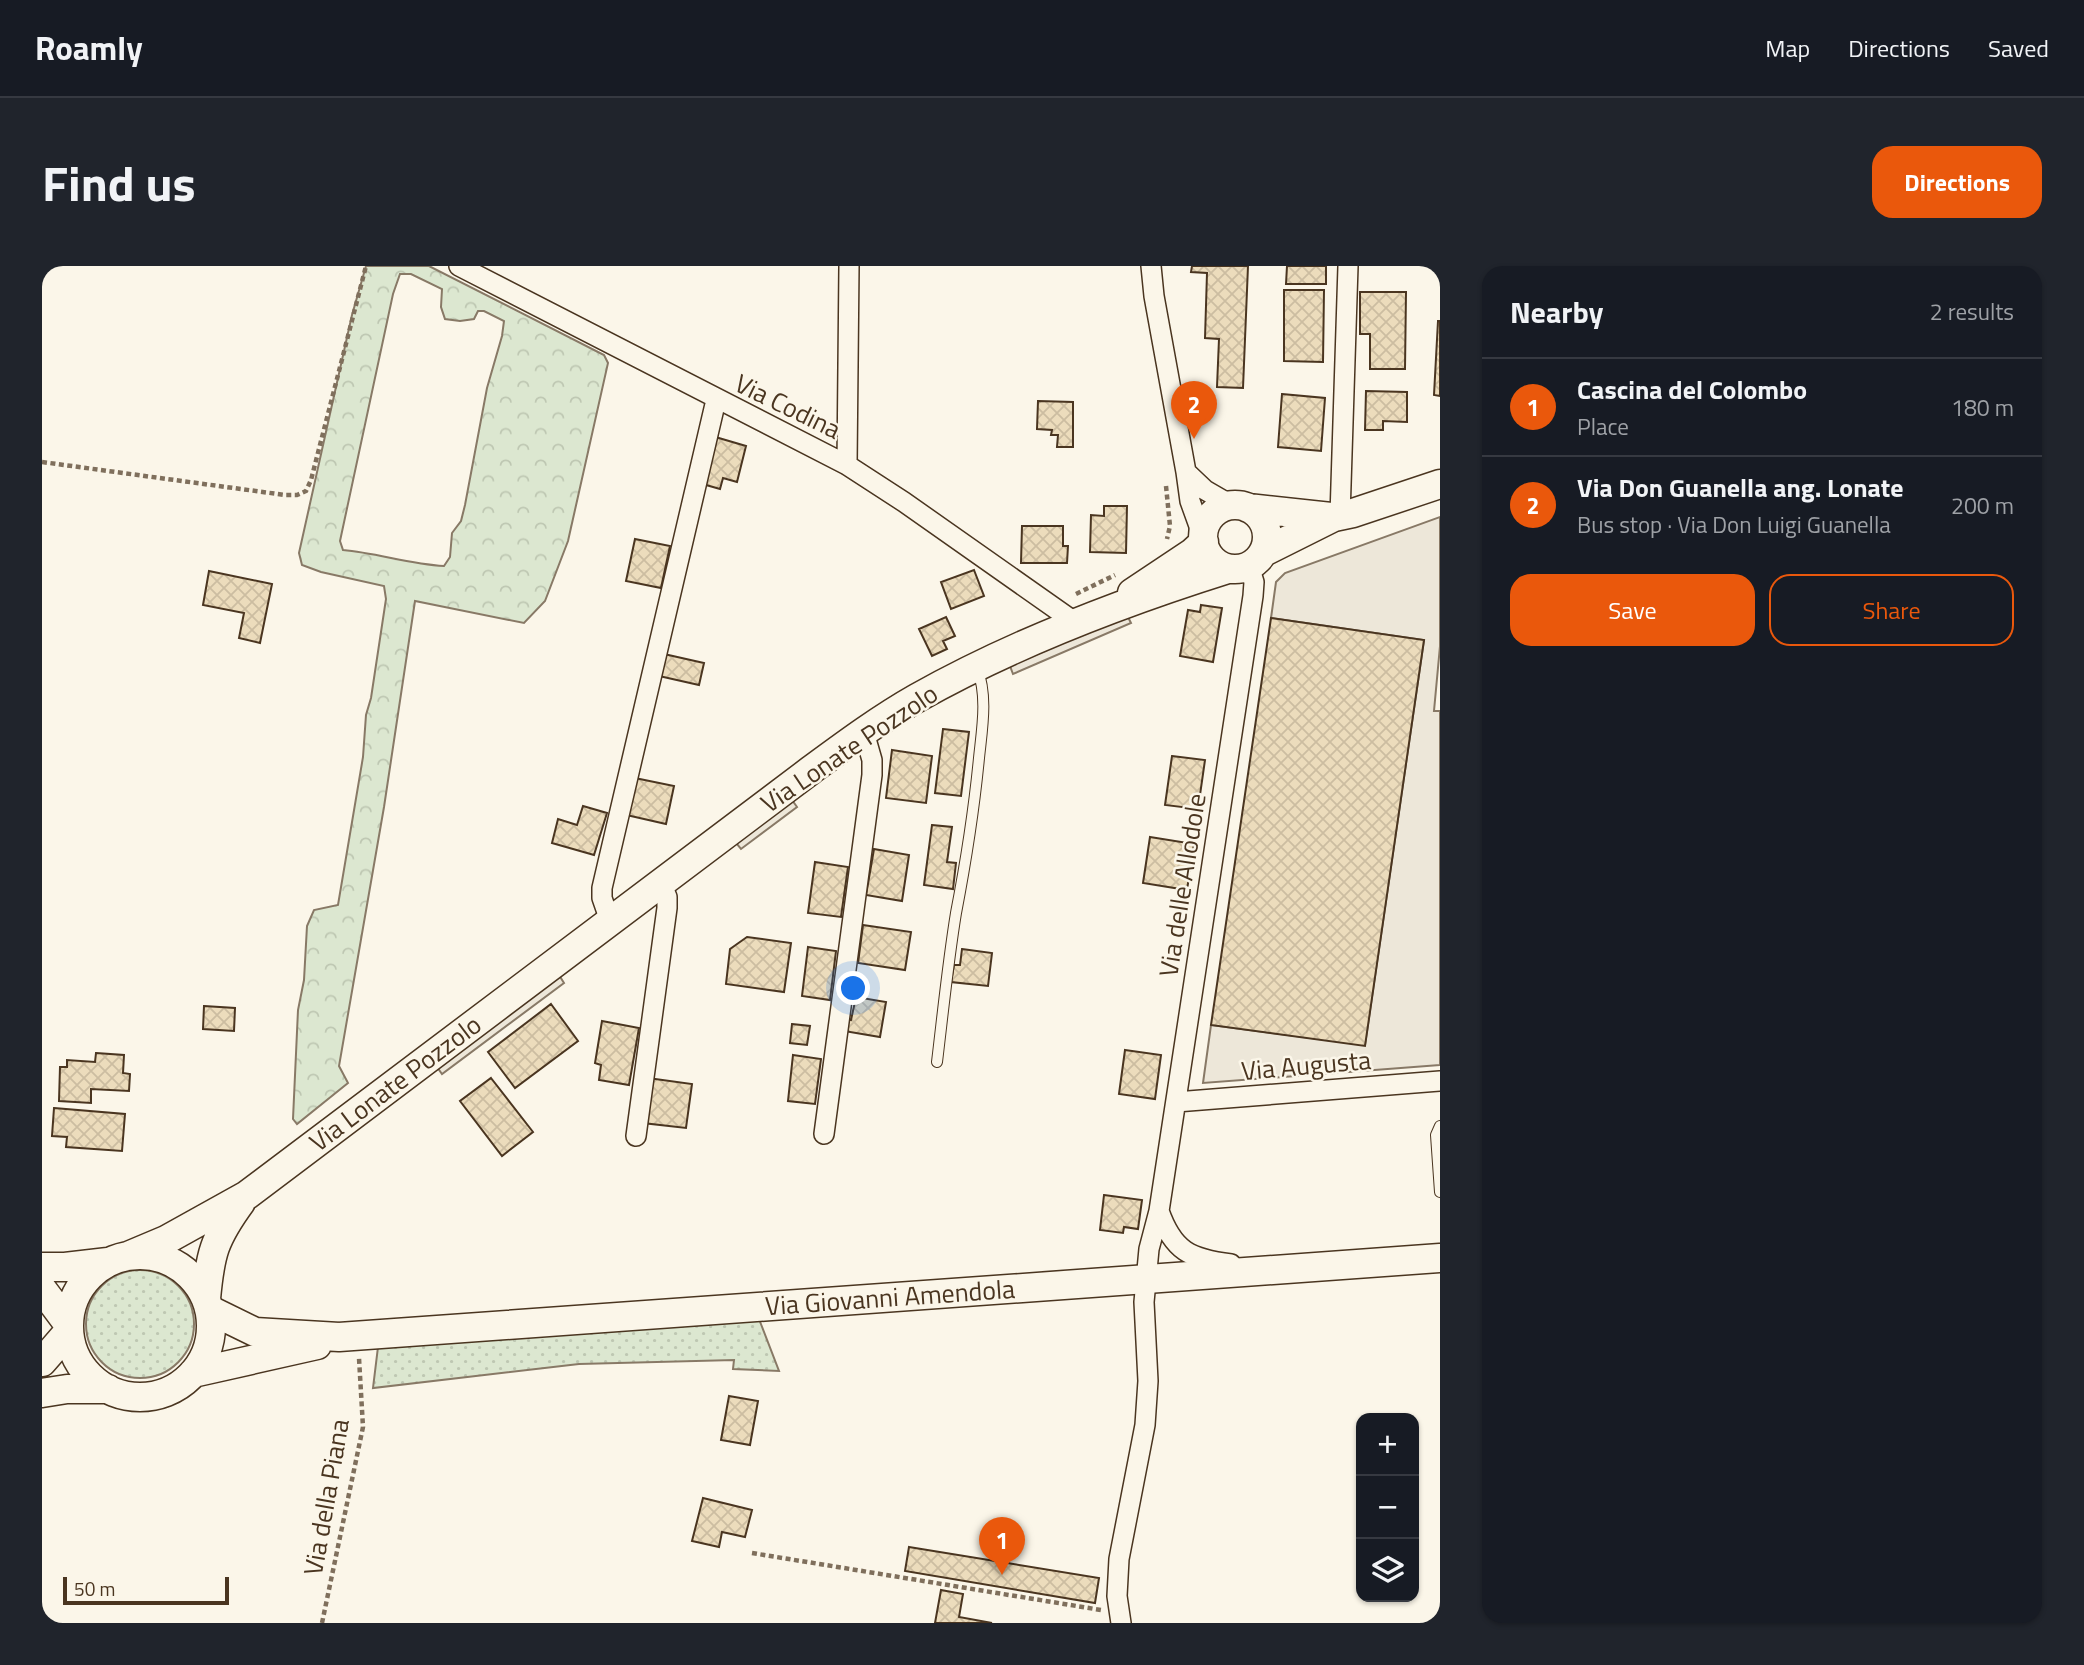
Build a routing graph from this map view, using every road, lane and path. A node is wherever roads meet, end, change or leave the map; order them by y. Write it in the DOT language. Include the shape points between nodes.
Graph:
graph roads {
  1 [pos="366,266"];
  2 [pos="459,266"];
  3 [pos="849,266"];
  4 [pos="1151,266"];
  5 [pos="1348,266"];
  6 [pos="716,400"];
  7 [pos="42,462"];
  8 [pos="847,465"];
  9 [pos="1186,472"];
  10 [pos="1168,480"];
  11 [pos="1440,484"];
  12 [pos="1239,506"];
  13 [pos="1337,517"];
  14 [pos="1203,540"];
  15 [pos="1165,544"];
  16 [pos="1247,562"];
  17 [pos="1119,573"];
  18 [pos="1109,609"];
  19 [pos="1071,611"];
  20 [pos="977,668"];
  21 [pos="864,732"];
  22 [pos="661,883"];
  23 [pos="610,920"];
  24 [pos="937,1062"];
  25 [pos="1440,1081"];
  26 [pos="1176,1102"];
  27 [pos="1440,1126"];
  28 [pos="824,1134"];
  29 [pos="636,1136"];
  30 [pos="1440,1192"];
  31 [pos="247,1195"];
  32 [pos="1159,1212"];
  33 [pos="1440,1258"];
  34 [pos="118,1259"];
  35 [pos="42,1267"];
  36 [pos="1300,1269"];
  37 [pos="1146,1280"];
  38 [pos="42,1289"];
  39 [pos="208,1304"];
  40 [pos="69,1328"];
  41 [pos="349,1337"];
  42 [pos="42,1362"];
  43 [pos="193,1373"];
  44 [pos="108,1389"];
  45 [pos="42,1393"];
  46 [pos="752,1553"];
  47 [pos="1120,1618"];
  48 [pos="322,1623"];
  1 -- 7 [label="path" via="306,491 285,495"];
  2 -- 6 [label="street, Via Codina"];
  3 -- 8 [label="street"];
  4 -- 9 [label="street"];
  5 -- 13 [label="street"];
  6 -- 8 [label="street, Via Codina"];
  6 -- 23 [label="street" via="602,888"];
  8 -- 19 [label="street, Via Codina"];
  9 -- 12 [label="street" via="1205,490"];
  9 -- 14 [label="street" via="1189,501"];
  10 -- 15 [label="path" via="1165,496 1170,526"];
  11 -- 13 [label="street"];
  12 -- 13 [label="street"];
  12 -- 14 [label="street" via="1218,510 1210,517"];
  12 -- 16 [label="street" via="1264,521 1267,531"];
  13 -- 16 [label="street"];
  14 -- 16 [label="street" via="1218,565"];
  14 -- 18 [label="street" via="1192,553"];
  16 -- 18 [label="street"];
  16 -- 26 [label="street, Via delle Allodole" via="1253,596"];
  17 -- 19 [label="path"];
  18 -- 19 [label="street, Via Lonate Pozzolo"];
  19 -- 20 [label="street, Via Lonate Pozzolo"];
  20 -- 21 [label="street, Via Lonate Pozzolo"];
  20 -- 24 [label="lane" via="983,698 976,794"];
  21 -- 22 [label="street, Via Lonate Pozzolo"];
  21 -- 28 [label="street" via="872,775"];
  22 -- 23 [label="street, Via Lonate Pozzolo"];
  22 -- 29 [label="street" via="667,908"];
  23 -- 31 [label="street, Via Lonate Pozzolo"];
  25 -- 26 [label="street, Via Augusta"];
  26 -- 32 [label="street, Via delle Allodole"];
  27 -- 30 [label="lane" via="1436,1135"];
  31 -- 34 [label="street" via="166,1240"];
  31 -- 39 [label="street" via="217,1238 210,1261"];
  32 -- 36 [label="street" via="1174,1242 1194,1257"];
  32 -- 37 [label="street, Via delle Allodole"];
  33 -- 36 [label="street, Via Giovanni Amendola"];
  34 -- 35 [label="street"];
  34 -- 39 [label="street" via="147,1255 166,1259 196,1282"];
  34 -- 40 [label="street" via="80,1286"];
  36 -- 37 [label="street, Via Giovanni Amendola"];
  37 -- 41 [label="street, Via Giovanni Amendola"];
  37 -- 47 [label="street, Via delle Allodole" via="1143,1318 1148,1395 1119,1559"];
  38 -- 40 [label="street"];
  39 -- 41 [label="street" via="255,1332"];
  39 -- 43 [label="street" via="209,1343"];
  40 -- 42 [label="street"];
  40 -- 44 [label="street" via="76,1358"];
  41 -- 43 [label="street"];
  41 -- 48 [label="path, Via della Piana" via="363,1427"];
  43 -- 44 [label="street" via="153,1396 130,1396"];
  44 -- 45 [label="street"];
  46 -- 47 [label="path"];
}
